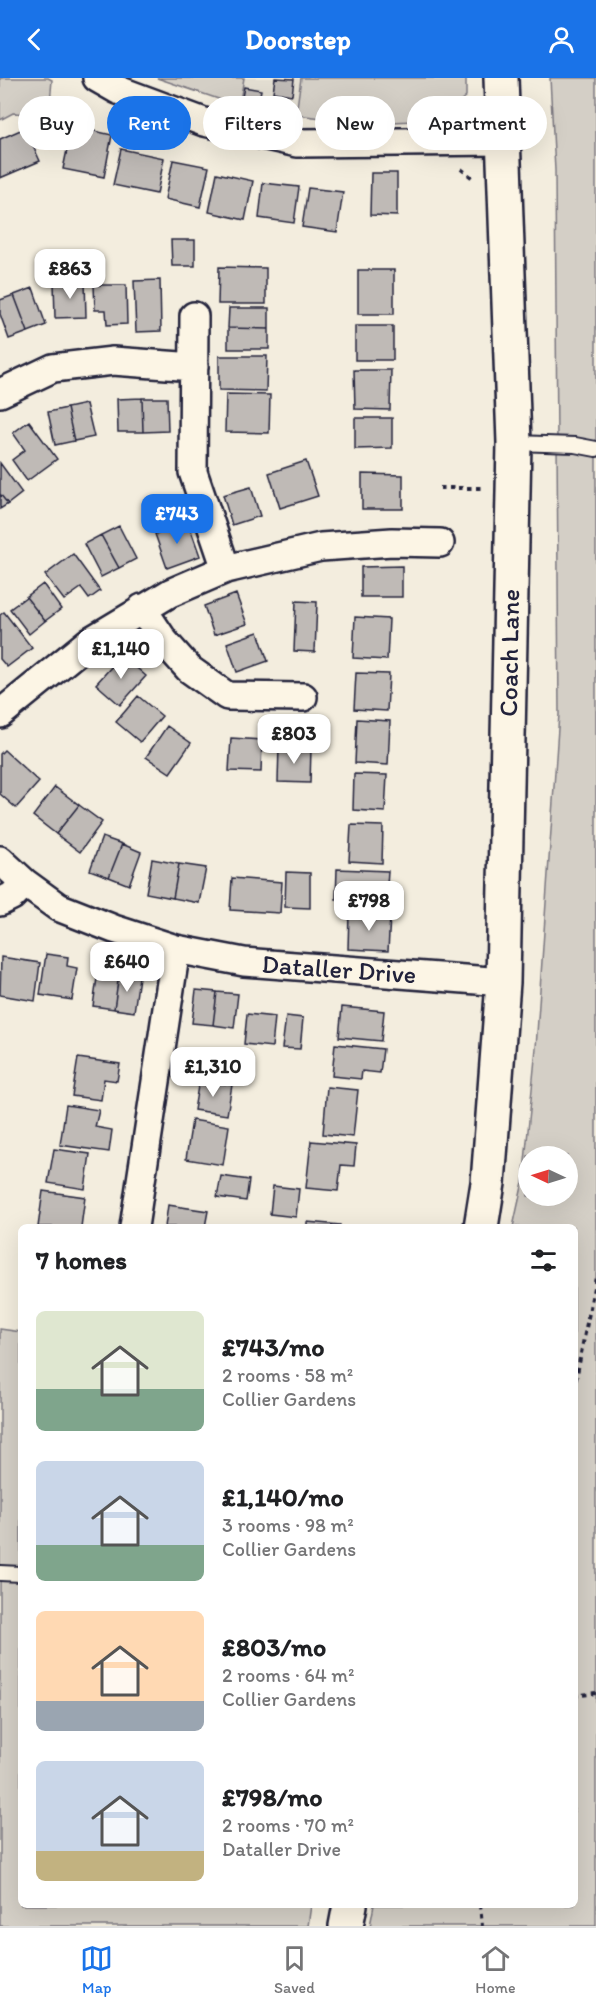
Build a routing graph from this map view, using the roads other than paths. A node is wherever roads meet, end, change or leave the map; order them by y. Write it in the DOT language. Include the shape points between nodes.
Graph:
graph roads {
  1 [pos="97,78"];
  2 [pos="501,78"];
  3 [pos="502,96"];
  4 [pos="407,142"];
  5 [pos="505,150"];
  6 [pos="194,316"];
  7 [pos="194,367"];
  8 [pos="0,393"];
  9 [pos="514,443"];
  10 [pos="596,449"];
  11 [pos="440,543"];
  12 [pos="226,569"];
  13 [pos="142,608"];
  14 [pos="303,697"];
  15 [pos="0,714"];
  16 [pos="0,860"];
  17 [pos="25,883"];
  18 [pos="0,902"];
  19 [pos="176,949"];
  20 [pos="503,982"];
  21 [pos="134,1224"];
  22 [pos="481,1224"];
  23 [pos="0,1573"];
  24 [pos="18,1574"];
  25 [pos="349,1908"];
  26 [pos="346,1926"];
  1 -- 4 [label="street" via="118,90 204,122 297,143"];
  2 -- 3 [label="street, Coach Lane"];
  5 -- 9 [label="street, Coach Lane"];
  6 -- 7 [label="street"];
  7 -- 8 [label="street" via="103,362 53,369"];
  7 -- 12 [label="street" via="193,471"];
  9 -- 10 [label="lane"];
  9 -- 20 [label="street, Coach Lane"];
  11 -- 12 [label="street" via="321,547"];
  12 -- 13 [label="street"];
  13 -- 14 [label="street" via="189,669 228,696"];
  13 -- 15 [label="street" via="90,641"];
  16 -- 17 [label="street, Dataller Drive"];
  17 -- 18 [label="street"];
  17 -- 19 [label="street, Dataller Drive" via="58,907"];
  19 -- 20 [label="street, Dataller Drive" via="244,962"];
  19 -- 21 [label="street"];
  20 -- 22 [label="street, Coach Lane"];
  23 -- 24 [label="lane"];
  25 -- 26 [label="street"];
}
